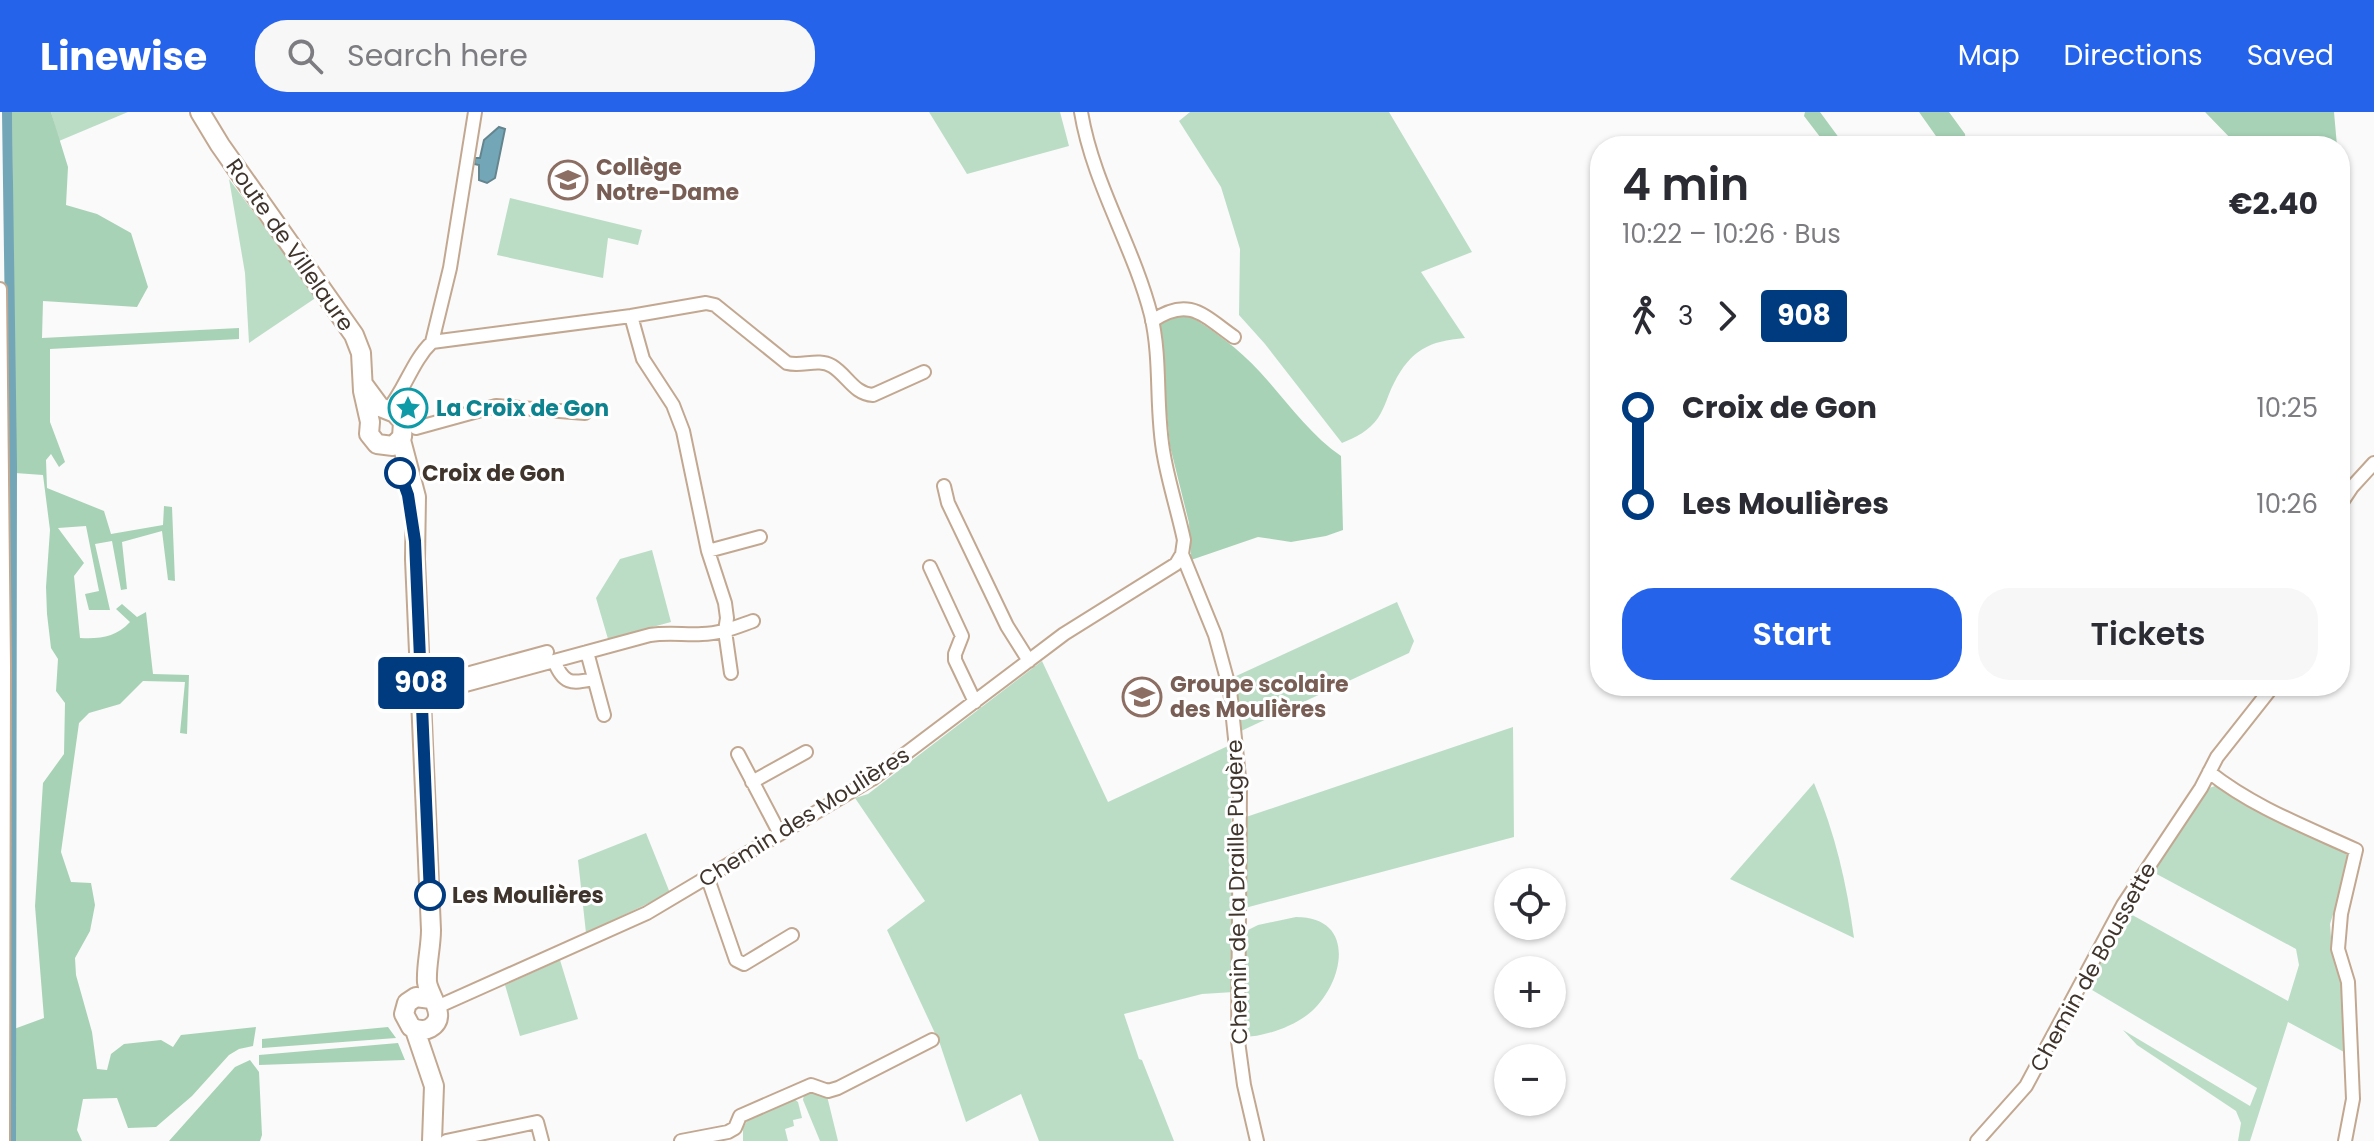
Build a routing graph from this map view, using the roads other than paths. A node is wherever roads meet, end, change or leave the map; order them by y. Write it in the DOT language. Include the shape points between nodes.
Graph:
graph roads {
  1 [pos="200,112"];
  2 [pos="475,112"];
  3 [pos="1081,112"];
  4 [pos="0,289"];
  5 [pos="631,316"];
  6 [pos="1152,321"];
  7 [pos="1234,337"];
  8 [pos="432,342"];
  9 [pos="924,372"];
  10 [pos="363,384"];
  11 [pos="585,413"];
  12 [pos="370,422"];
  13 [pos="400,424"];
  14 [pos="383,447"];
  15 [pos="2374,463"];
  16 [pos="944,486"];
  17 [pos="2350,490"];
  18 [pos="760,537"];
  19 [pos="415,541"];
  20 [pos="708,551"];
  21 [pos="1182,554"];
  22 [pos="930,567"];
  23 [pos="753,621"];
  24 [pos="725,631"];
  25 [pos="587,652"];
  26 [pos="550,656"];
  27 [pos="1029,661"];
  28 [pos="731,673"];
  29 [pos="594,679"];
  30 [pos="433,690"];
  31 [pos="2265,696"];
  32 [pos="975,702"];
  33 [pos="604,715"];
  34 [pos="806,752"];
  35 [pos="738,754"];
  36 [pos="2209,772"];
  37 [pos="752,782"];
  38 [pos="780,834"];
  39 [pos="707,876"];
  40 [pos="792,935"];
  41 [pos="428,1001"];
  42 [pos="423,1029"];
  43 [pos="932,1040"];
  44 [pos="3,1141"];
  45 [pos="433,1141"];
  46 [pos="446,1141"];
  47 [pos="542,1141"];
  48 [pos="681,1141"];
  49 [pos="1257,1141"];
  50 [pos="1977,1141"];
  51 [pos="2345,1141"];
  1 -- 10 [label="main road, Route de Villelaure" via="354,335"];
  2 -- 8 [label="street" via="450,268"];
  3 -- 6 [label="street, Chemin de la Draille Pugère" via="1099,181"];
  4 -- 44 [label="street"];
  5 -- 8 [label="street"];
  5 -- 9 [label="street" via="693,303 715,305 787,363 833,366 865,395"];
  5 -- 20 [label="street" via="643,359 683,431"];
  6 -- 7 [label="street" via="1174,308 1191,308"];
  6 -- 21 [label="street, Chemin de la Draille Pugère" via="1164,456 1184,540"];
  8 -- 13 [label="street" via="406,385"];
  10 -- 12 [label="main road, Route de Villelaure"];
  10 -- 13 [label="main road"];
  11 -- 13 [label="street" via="496,406"];
  12 -- 13 [label="main road" via="376,414"];
  12 -- 14 [label="main road" via="372,440"];
  13 -- 14 [label="main road" via="393,446"];
  13 -- 19 [label="main road" via="416,497"];
  14 -- 19 [label="main road" via="403,480"];
  15 -- 17 [label="street"];
  16 -- 27 [label="street" via="1007,626"];
  18 -- 20 [label="street"];
  19 -- 30 [label="main road"];
  20 -- 24 [label="street" via="725,603"];
  21 -- 27 [label="street, Chemin des Moulières" via="1176,564"];
  21 -- 49 [label="street, Chemin de la Draille Pugère" via="1215,635 1230,690 1240,787 1238,1041"];
  22 -- 32 [label="street" via="962,636 955,660"];
  23 -- 24 [label="street"];
  24 -- 25 [label="street" via="666,632"];
  24 -- 28 [label="street"];
  25 -- 26 [label="street"];
  25 -- 29 [label="street"];
  26 -- 29 [label="street" via="567,681"];
  26 -- 30 [label="street"];
  27 -- 32 [label="street, Chemin des Moulières"];
  29 -- 33 [label="street"];
  30 -- 41 [label="main road"];
  31 -- 36 [label="street, Chemin de Boussette"];
  32 -- 38 [label="street, Chemin des Moulières" via="872,779"];
  34 -- 37 [label="street"];
  35 -- 37 [label="street"];
  36 -- 50 [label="street, Chemin de Boussette" via="2123,905 2026,1086"];
  36 -- 51 [label="street" via="2283,818 2356,850 2338,949 2348,982 2353,1099"];
  37 -- 38 [label="street"];
  38 -- 39 [label="street, Chemin des Moulières"];
  39 -- 40 [label="street" via="736,960 744,964"];
  39 -- 41 [label="street, Chemin des Moulières" via="647,913"];
  41 -- 42 [label="main road" via="438,1017"];
  41 -- 42 [label="main road" via="407,1003 404,1014 408,1024"];
  42 -- 45 [label="main road" via="435,1100"];
  43 -- 48 [label="street" via="838,1088 828,1091 811,1085 740,1116 728,1132"];
  46 -- 47 [label="street" via="537,1122"];
}
